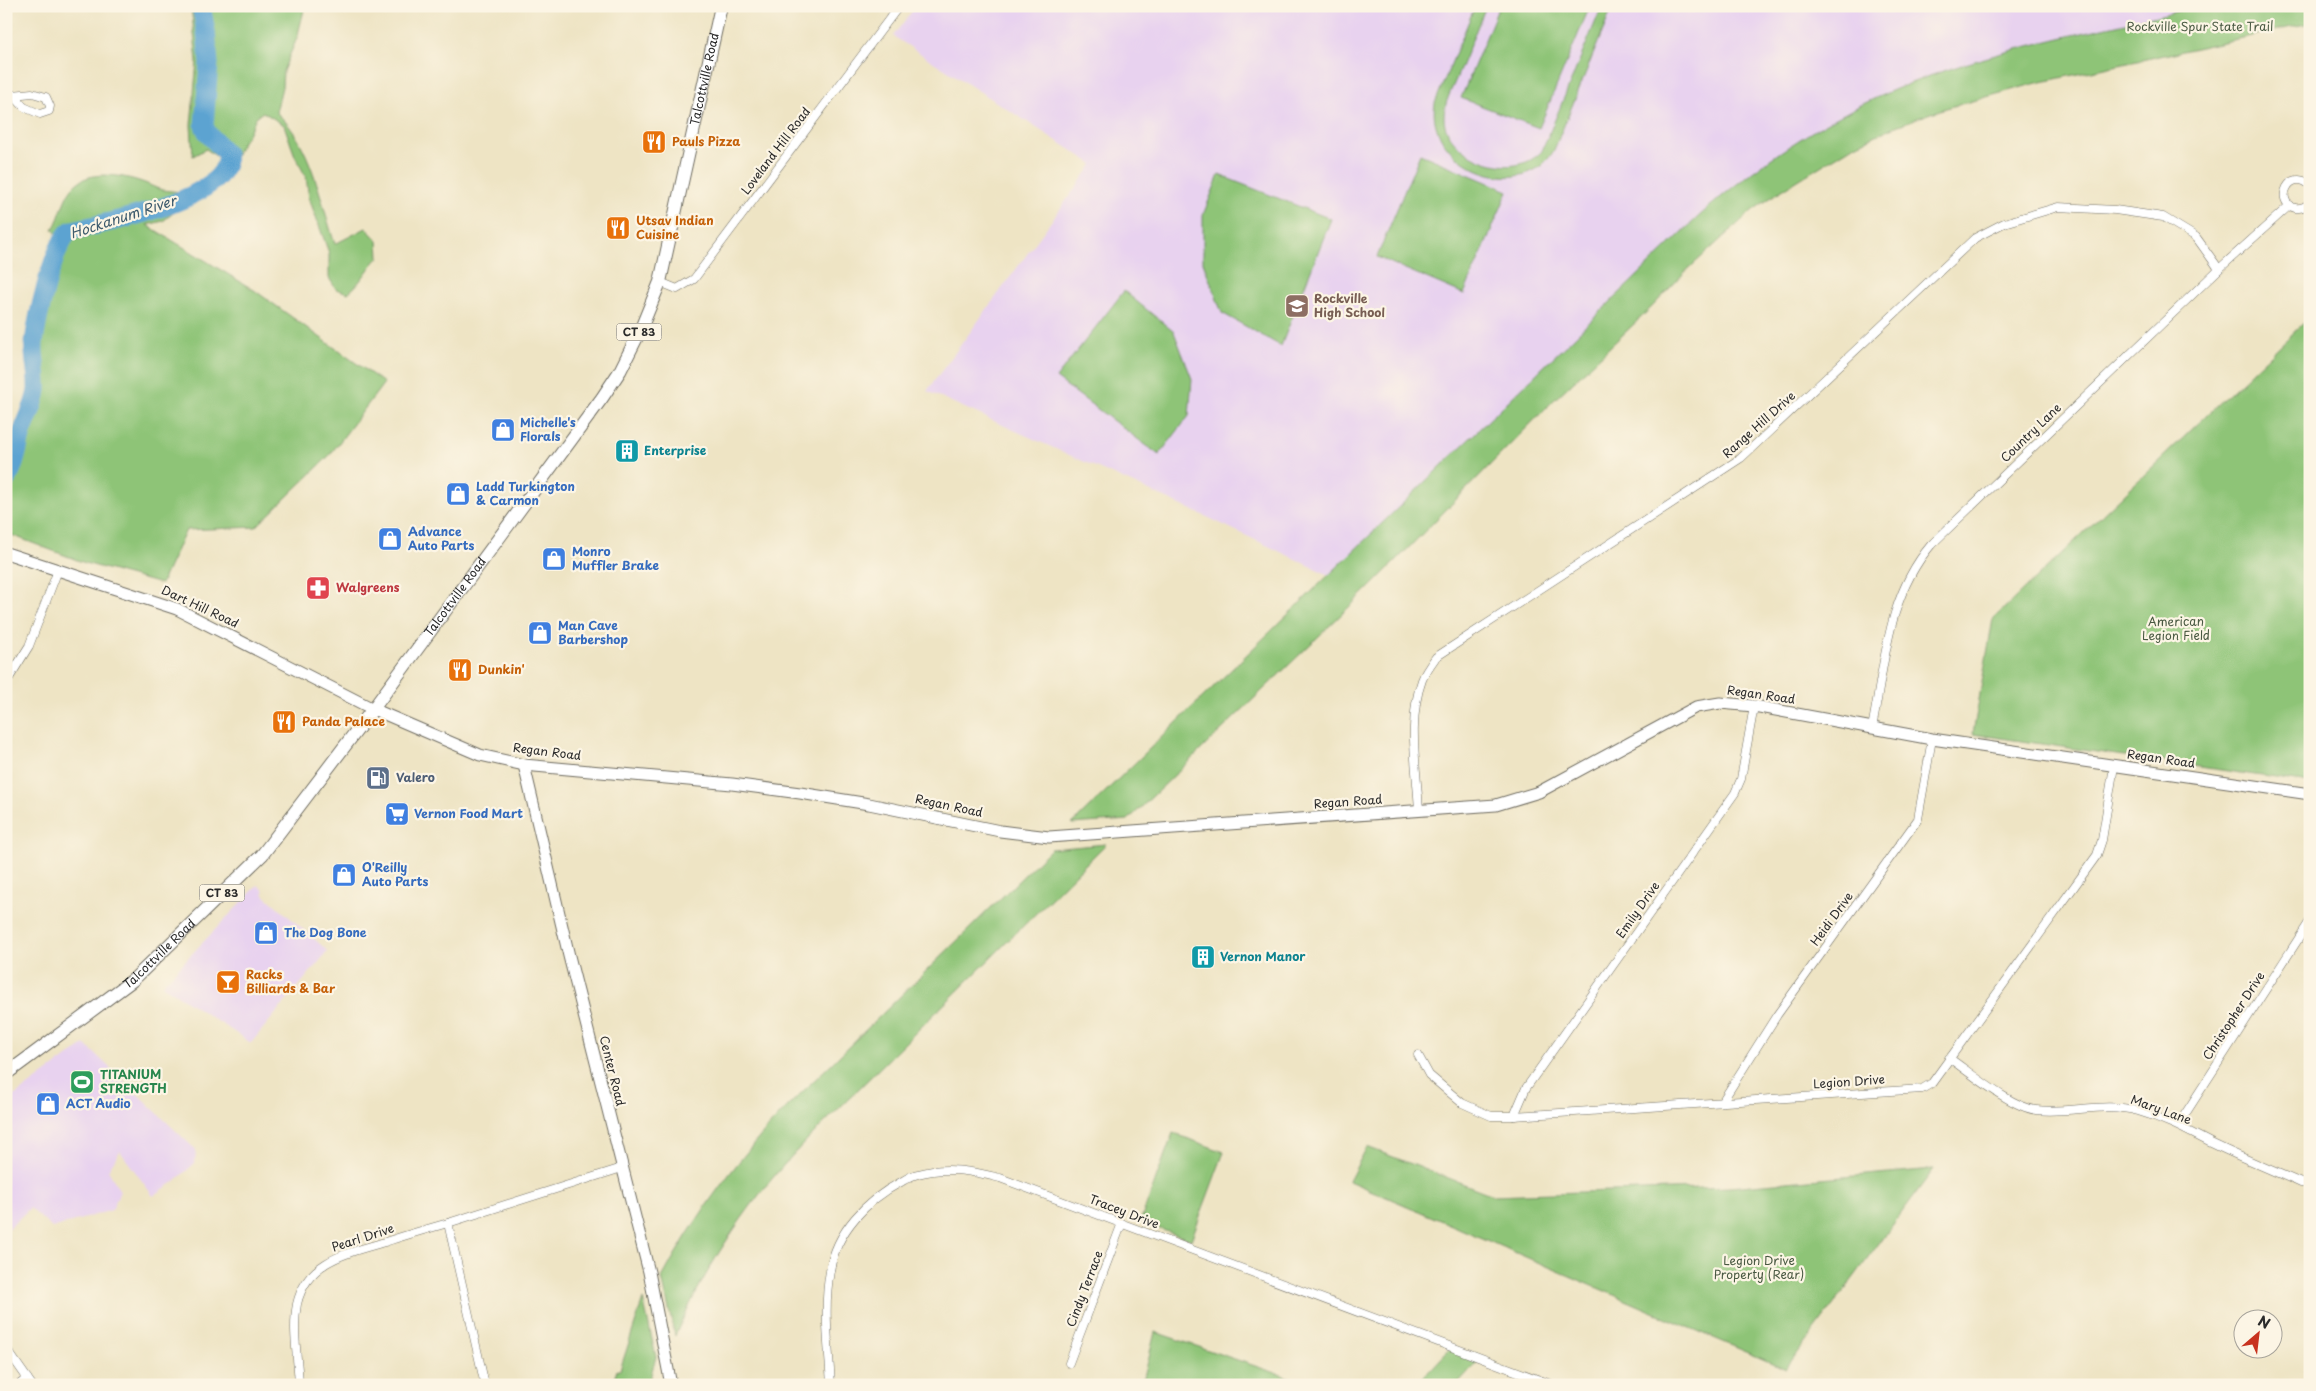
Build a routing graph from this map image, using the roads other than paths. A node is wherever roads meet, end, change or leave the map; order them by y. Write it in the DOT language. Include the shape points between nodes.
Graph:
graph roads {
  1 [pos="721,6"];
  2 [pos="899,6"];
  3 [pos="2310,185"];
  4 [pos="2310,203"];
  5 [pos="2290,205"];
  6 [pos="2219,269"];
  7 [pos="660,282"];
  8 [pos="6,553"];
  9 [pos="58,570"];
  10 [pos="6,683"];
  11 [pos="1754,706"];
  12 [pos="373,709"];
  13 [pos="1872,728"];
  14 [pos="1932,739"];
  15 [pos="524,765"];
  16 [pos="2114,766"];
  17 [pos="2310,794"];
  18 [pos="1419,810"];
  19 [pos="2310,921"];
  20 [pos="1418,1055"];
  21 [pos="1949,1058"];
  22 [pos="6,1074"];
  23 [pos="1722,1102"];
  24 [pos="1514,1116"];
  25 [pos="2178,1125"];
  26 [pos="622,1168"];
  27 [pos="2310,1184"];
  28 [pos="448,1223"];
  29 [pos="1122,1223"];
  30 [pos="6,1348"];
  31 [pos="1069,1363"];
  32 [pos="29,1382"];
  33 [pos="19,1385"];
  34 [pos="299,1385"];
  35 [pos="485,1385"];
  36 [pos="671,1385"];
  37 [pos="831,1385"];
  38 [pos="1553,1385"];
  1 -- 7 [label="main road, Talcottville Road / CT 83"];
  2 -- 7 [label="street, Loveland Hill Road" via="694,279 677,289"];
  3 -- 5 [label="street" via="2301,180 2290,183 2285,196"];
  4 -- 5 [label="street" via="2300,208"];
  5 -- 6 [label="street, Country Lane"];
  6 -- 13 [label="street, Country Lane" via="1917,560 1899,598 1889,632"];
  6 -- 18 [label="street, Range Hill Drive" via="2196,237 2163,217 2115,210 2058,207 2004,223 1975,238 1741,458 1436,657 1423,678 1415,706"];
  7 -- 12 [label="main road, Talcottville Road / CT 83" via="628,355 602,398"];
  8 -- 9 [label="street, Dart Hill Road"];
  9 -- 10 [label="street" via="29,646"];
  9 -- 12 [label="street, Dart Hill Road" via="176,609"];
  11 -- 13 [label="street, Regan Road"];
  11 -- 18 [label="street, Regan Road" via="1720,702 1696,707 1523,798 1496,805"];
  11 -- 24 [label="street, Emily Drive" via="1741,780 1735,793 1526,1088"];
  12 -- 15 [label="street, Regan Road" via="480,755"];
  12 -- 22 [label="main road, Talcottville Road / CT 83" via="262,854 133,980"];
  13 -- 14 [label="street, Regan Road"];
  14 -- 16 [label="street, Regan Road"];
  14 -- 23 [label="street, Heidi Drive" via="1918,819 1778,1015"];
  15 -- 18 [label="street, Regan Road" via="736,784 869,804 1000,831 1049,836"];
  15 -- 26 [label="street, Center Road"];
  16 -- 17 [label="street, Regan Road"];
  16 -- 21 [label="street, Legion Drive" via="2097,854"];
  19 -- 25 [label="street, Christopher Drive"];
  20 -- 24 [label="street, Legion Drive" via="1429,1075 1462,1104 1491,1116"];
  21 -- 23 [label="street, Legion Drive" via="1932,1084 1922,1089"];
  21 -- 25 [label="street, Mary Lane" via="2016,1104 2036,1110 2114,1106"];
  23 -- 24 [label="street, Legion Drive"];
  25 -- 27 [label="street, Mary Lane" via="2211,1143 2301,1183"];
  26 -- 28 [label="street, Pearl Drive"];
  26 -- 36 [label="street, Center Road" via="649,1272"];
  28 -- 34 [label="street, Pearl Drive" via="337,1256 318,1269 304,1285 297,1304 295,1326"];
  28 -- 35 [label="street"];
  29 -- 31 [label="street, Cindy Terrace"];
  29 -- 37 [label="street, Tracey Drive" via="1000,1178 965,1170 916,1174 896,1184 875,1196 853,1218 830,1269 827,1293"];
  29 -- 38 [label="street, Tracey Drive"];
  30 -- 32 [label="street"];
  32 -- 33 [label="street"];
}
